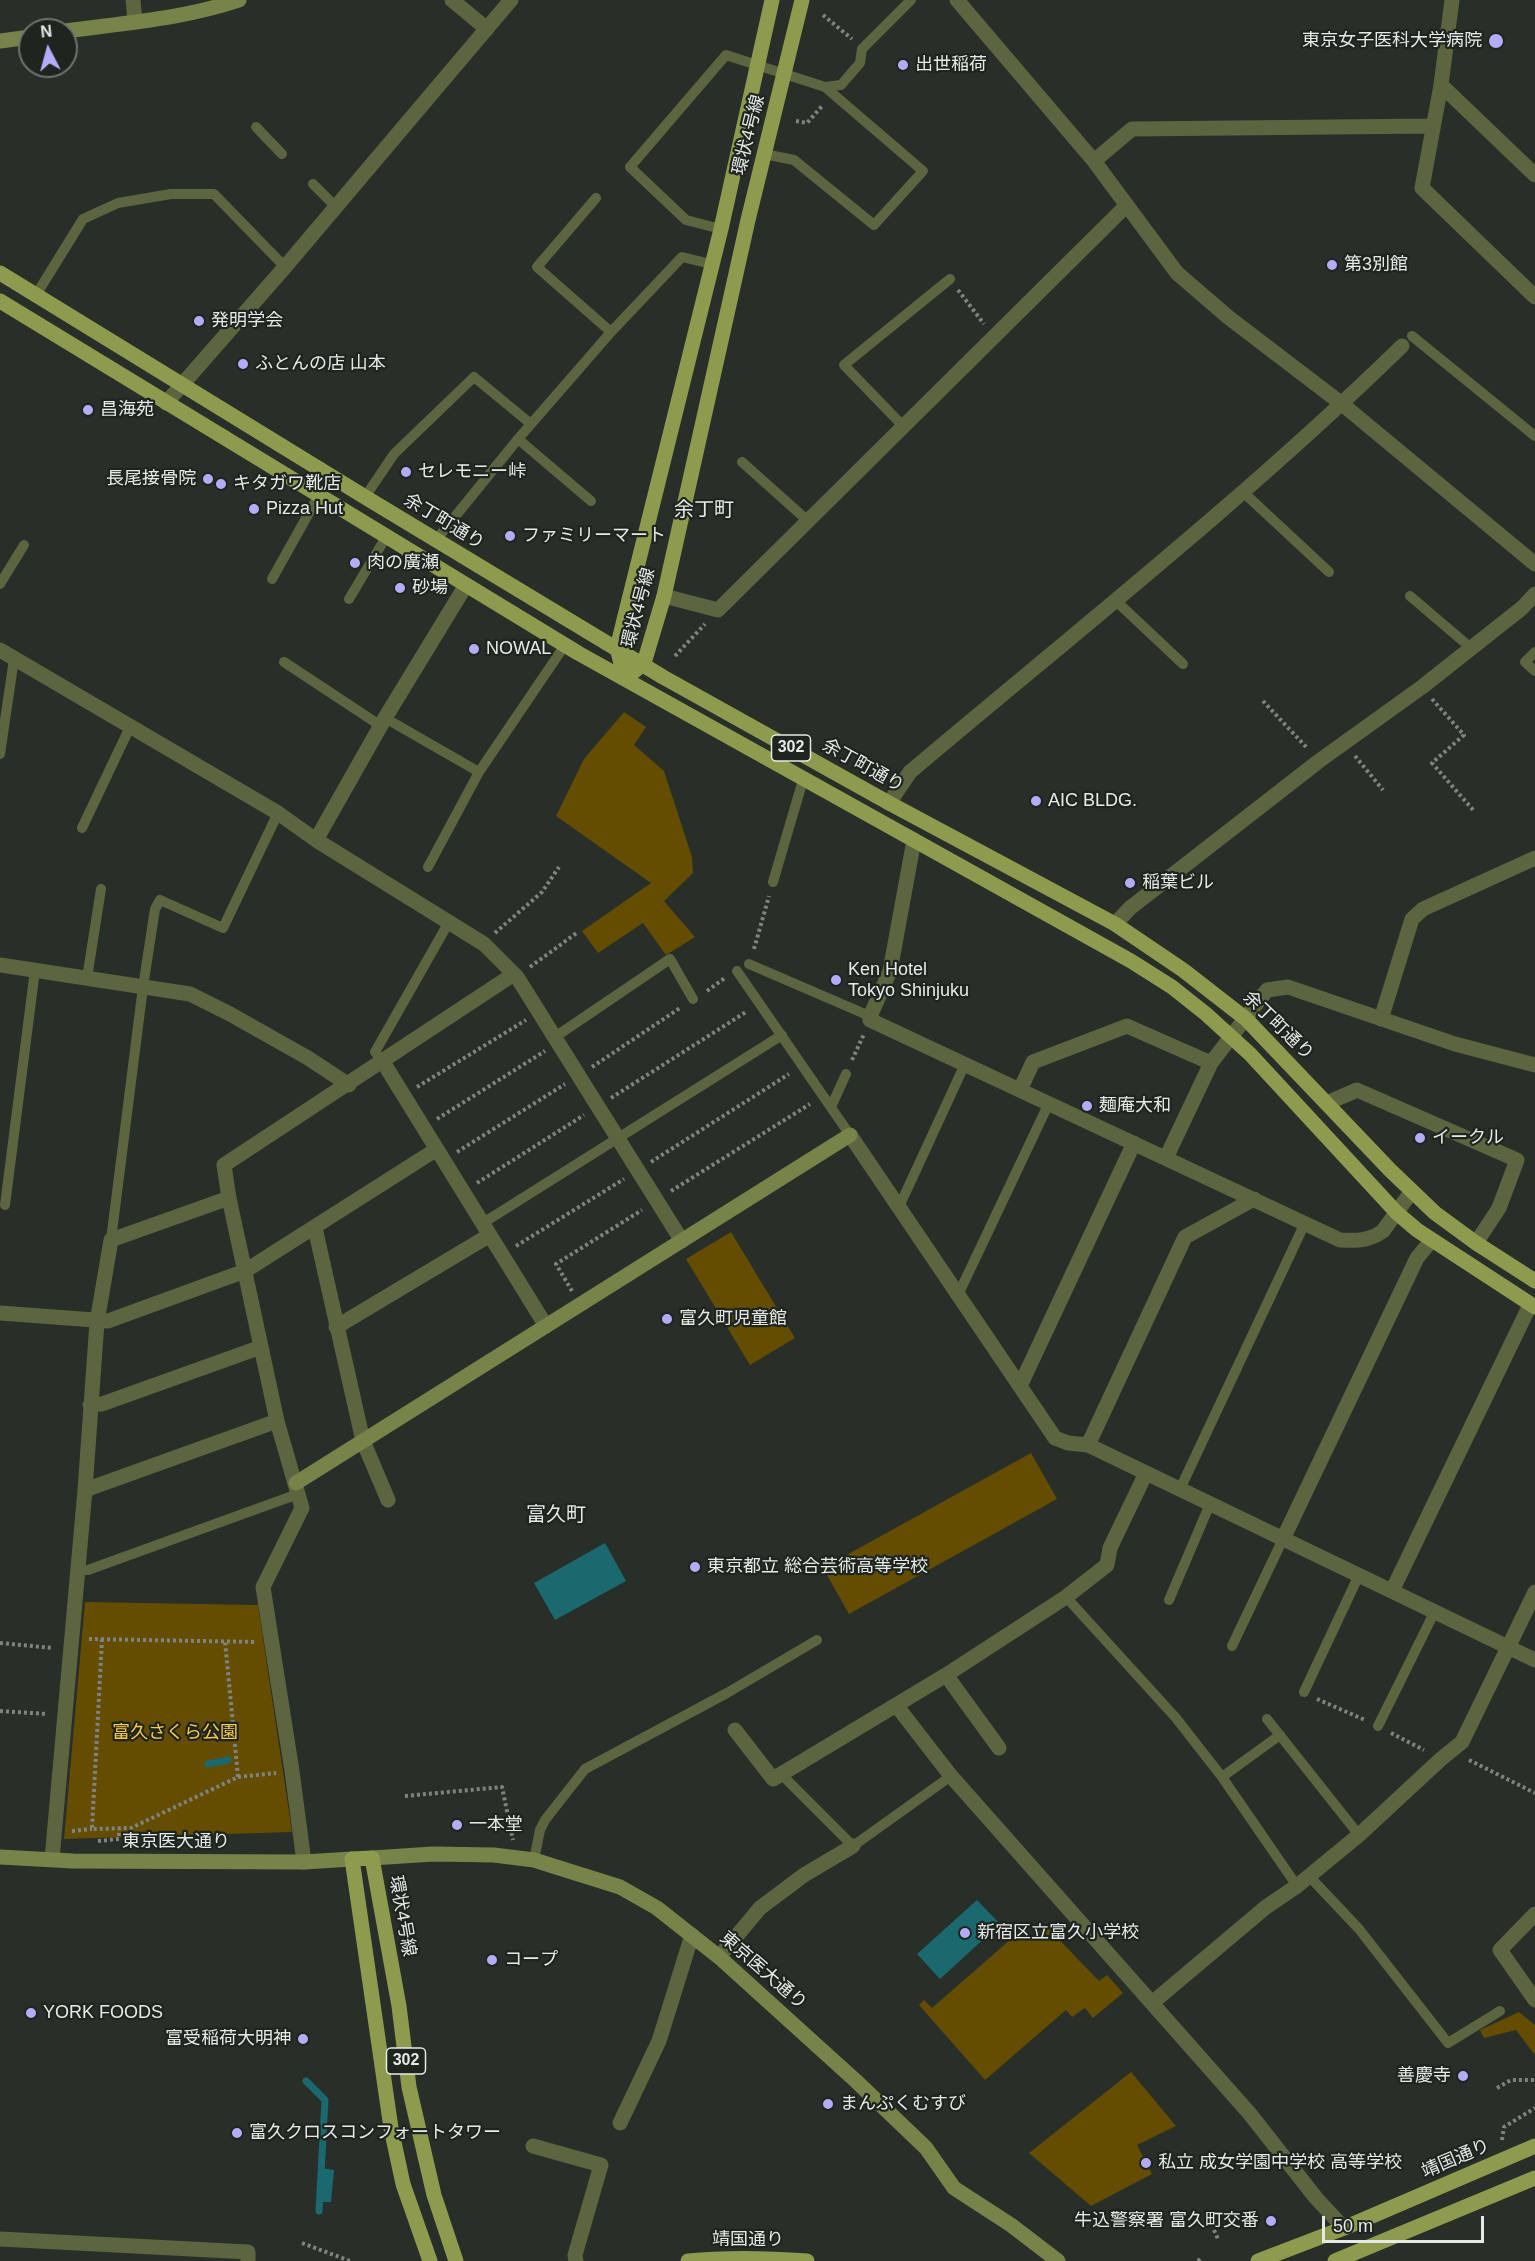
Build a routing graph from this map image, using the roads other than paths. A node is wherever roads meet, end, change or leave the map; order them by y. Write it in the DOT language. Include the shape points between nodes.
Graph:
graph roads {
  1 [pos="134,0"];
  2 [pos="239,0"];
  3 [pos="452,0"];
  4 [pos="511,0"];
  5 [pos="772,0"];
  6 [pos="802,0"];
  7 [pos="911,0"];
  8 [pos="957,0"];
  9 [pos="1452,0"];
  10 [pos="135,21"];
  11 [pos="78,29"];
  12 [pos="487,30"];
  13 [pos="18,39"];
  14 [pos="0,41"];
  15 [pos="756,64"];
  16 [pos="784,74"];
  17 [pos="1441,85"];
  18 [pos="829,90"];
  19 [pos="1433,126"];
  20 [pos="255,127"];
  21 [pos="282,154"];
  22 [pos="764,154"];
  23 [pos="1094,161"];
  24 [pos="1535,175"];
  25 [pos="313,184"];
  26 [pos="596,198"];
  27 [pos="1126,205"];
  28 [pos="336,207"];
  29 [pos="721,228"];
  30 [pos="711,264"];
  31 [pos="285,267"];
  32 [pos="0,273"];
  33 [pos="950,279"];
  34 [pos="36,295"];
  35 [pos="1535,297"];
  36 [pos="0,301"];
  37 [pos="611,332"];
  38 [pos="1407,341"];
  39 [pos="183,385"];
  40 [pos="166,403"];
  41 [pos="1342,404"];
  42 [pos="531,424"];
  43 [pos="903,426"];
  44 [pos="1535,436"];
  45 [pos="518,439"];
  46 [pos="742,462"];
  47 [pos="1243,492"];
  48 [pos="319,495"];
  49 [pos="365,497"];
  50 [pos="591,501"];
  51 [pos="808,520"];
  52 [pos="386,537"];
  53 [pos="436,540"];
  54 [pos="24,545"];
  55 [pos="1535,564"];
  56 [pos="1329,572"];
  57 [pos="272,579"];
  58 [pos="0,584"];
  59 [pos="466,585"];
  60 [pos="1535,594"];
  61 [pos="664,596"];
  62 [pos="1410,596"];
  63 [pos="349,599"];
  64 [pos="1115,600"];
  65 [pos="565,645"];
  66 [pos="617,648"];
  67 [pos="1471,648"];
  68 [pos="0,650"];
  69 [pos="1535,652"];
  70 [pos="14,659"];
  71 [pos="284,662"];
  72 [pos="644,663"];
  73 [pos="1183,664"];
  74 [pos="1535,671"];
  75 [pos="625,678"];
  76 [pos="383,722"];
  77 [pos="130,727"];
  78 [pos="0,754"];
  79 [pos="478,772"];
  80 [pos="803,780"];
  81 [pos="889,803"];
  82 [pos="278,813"];
  83 [pos="82,828"];
  84 [pos="316,840"];
  85 [pos="914,840"];
  86 [pos="1535,858"];
  87 [pos="428,867"];
  88 [pos="772,882"];
  89 [pos="101,889"];
  90 [pos="449,922"];
  91 [pos="1115,924"];
  92 [pos="749,964"];
  93 [pos="0,965"];
  94 [pos="35,970"];
  95 [pos="737,971"];
  96 [pos="515,975"];
  97 [pos="87,978"];
  98 [pos="143,987"];
  99 [pos="693,999"];
  100 [pos="1246,1019"];
  101 [pos="1381,1019"];
  102 [pos="870,1020"];
  103 [pos="782,1035"];
  104 [pos="1232,1037"];
  105 [pos="557,1040"];
  106 [pos="383,1062"];
  107 [pos="1211,1063"];
  108 [pos="965,1064"];
  109 [pos="1535,1065"];
  110 [pos="846,1074"];
  111 [pos="349,1085"];
  112 [pos="1020,1090"];
  113 [pos="1049,1103"];
  114 [pos="1327,1103"];
  115 [pos="831,1107"];
  116 [pos="850,1135"];
  117 [pos="618,1138"];
  118 [pos="1134,1143"];
  119 [pos="437,1149"];
  120 [pos="1166,1158"];
  121 [pos="1412,1191"];
  122 [pos="229,1198"];
  123 [pos="1254,1199"];
  124 [pos="5,1205"];
  125 [pos="899,1207"];
  126 [pos="1397,1213"];
  127 [pos="1305,1223"];
  128 [pos="315,1228"];
  129 [pos="486,1229"];
  130 [pos="111,1239"];
  131 [pos="682,1240"];
  132 [pos="1431,1241"];
  133 [pos="1476,1244"];
  134 [pos="245,1271"];
  135 [pos="1535,1281"];
  136 [pos="958,1295"];
  137 [pos="1533,1306"];
  138 [pos="0,1313"];
  139 [pos="98,1322"];
  140 [pos="546,1326"];
  141 [pos="336,1327"];
  142 [pos="261,1347"];
  143 [pos="1020,1386"];
  144 [pos="90,1405"];
  145 [pos="277,1421"];
  146 [pos="363,1441"];
  147 [pos="1088,1445"];
  148 [pos="1146,1473"];
  149 [pos="297,1488"];
  150 [pos="85,1490"];
  151 [pos="1179,1490"];
  152 [pos="388,1500"];
  153 [pos="1210,1504"];
  154 [pos="1283,1539"];
  155 [pos="77,1570"];
  156 [pos="1359,1575"];
  157 [pos="1392,1591"];
  158 [pos="1535,1592"];
  159 [pos="1066,1597"];
  160 [pos="1169,1600"];
  161 [pos="1435,1611"];
  162 [pos="817,1640"];
  163 [pos="1232,1646"];
  164 [pos="1508,1647"];
  165 [pos="1535,1660"];
  166 [pos="946,1675"];
  167 [pos="1304,1692"];
  168 [pos="896,1705"];
  169 [pos="1267,1719"];
  170 [pos="1378,1726"];
  171 [pos="735,1730"];
  172 [pos="1281,1735"];
  173 [pos="999,1748"];
  174 [pos="782,1775"];
  175 [pos="951,1776"];
  176 [pos="1222,1777"];
  177 [pos="1359,1835"];
  178 [pos="853,1846"];
  179 [pos="0,1857"];
  180 [pos="372,1858"];
  181 [pos="52,1859"];
  182 [pos="352,1859"];
  183 [pos="534,1860"];
  184 [pos="303,1862"];
  185 [pos="1303,1881"];
  186 [pos="1535,1914"];
  187 [pos="692,1935"];
  188 [pos="719,1957"];
  189 [pos="1535,2000"];
  190 [pos="1152,2003"];
  191 [pos="1500,2012"];
  192 [pos="620,2123"];
  193 [pos="533,2146"];
  194 [pos="1535,2146"];
  195 [pos="1535,2178"];
  196 [pos="1344,2228"];
  197 [pos="0,2239"];
  198 [pos="248,2261"];
  199 [pos="430,2261"];
  200 [pos="456,2261"];
  201 [pos="576,2261"];
  202 [pos="688,2261"];
  203 [pos="807,2261"];
  204 [pos="1058,2261"];
  205 [pos="1258,2261"];
  206 [pos="1335,2261"];
  1 -- 10 [label="street"];
  2 -- 10 [label="street" via="217,8"];
  3 -- 12 [label="street"];
  4 -- 12 [label="street"];
  5 -- 15 [label="main road, 環状4号線"];
  6 -- 16 [label="main road, 環状4号線"];
  7 -- 18 [label="lane" via="862,49 860,63 841,85"];
  8 -- 23 [label="street"];
  9 -- 17 [label="street"];
  10 -- 11 [label="street"];
  12 -- 28 [label="street"];
  13 -- 14 [label="street"];
  15 -- 16 [label="lane"];
  15 -- 29 [label="main road, 環状4号線"];
  15 -- 29 [label="lane" via="726,55 630,167 686,220"];
  16 -- 18 [label="lane"];
  16 -- 22 [label="main road, 環状4号線"];
  17 -- 19 [label="street"];
  17 -- 24 [label="street"];
  18 -- 22 [label="lane" via="923,171 874,225 794,160"];
  19 -- 23 [label="street" via="1132,129"];
  19 -- 35 [label="street" via="1422,188"];
  20 -- 21 [label="lane"];
  22 -- 61 [label="main road, 環状4号線"];
  23 -- 27 [label="street"];
  25 -- 28 [label="lane"];
  26 -- 37 [label="lane" via="537,267"];
  27 -- 41 [label="street" via="1177,273"];
  27 -- 43 [label="street"];
  28 -- 31 [label="street"];
  29 -- 30 [label="main road, 環状4号線"];
  30 -- 37 [label="lane" via="682,257"];
  30 -- 66 [label="main road, 環状4号線"];
  31 -- 34 [label="lane" via="214,194 171,194 118,203 82,219"];
  31 -- 39 [label="street"];
  32 -- 34 [label="main road, 余丁町通り / 302"];
  33 -- 43 [label="lane" via="844,365"];
  34 -- 39 [label="main road, 余丁町通り / 302"];
  36 -- 40 [label="main road, 302"];
  37 -- 42 [label="lane"];
  38 -- 41 [label="street"];
  38 -- 44 [label="lane"];
  39 -- 40 [label="street"];
  39 -- 49 [label="main road, 余丁町通り / 302"];
  40 -- 48 [label="main road, 302"];
  41 -- 47 [label="street"];
  41 -- 55 [label="street"];
  42 -- 45 [label="lane"];
  42 -- 49 [label="lane" via="474,377 394,454"];
  43 -- 51 [label="street"];
  45 -- 50 [label="lane"];
  45 -- 53 [label="lane"];
  46 -- 51 [label="lane"];
  47 -- 56 [label="lane"];
  47 -- 64 [label="street"];
  48 -- 52 [label="main road, 302"];
  48 -- 57 [label="lane"];
  49 -- 53 [label="main road, 余丁町通り / 302"];
  51 -- 61 [label="street" via="718,610"];
  52 -- 59 [label="main road, 302"];
  52 -- 63 [label="lane"];
  53 -- 66 [label="main road, 余丁町通り / 302"];
  54 -- 58 [label="lane"];
  59 -- 65 [label="main road, 302"];
  59 -- 76 [label="street"];
  60 -- 67 [label="street"];
  61 -- 72 [label="main road, 環状4号線"];
  62 -- 67 [label="lane"];
  64 -- 73 [label="lane"];
  64 -- 81 [label="street" via="910,772"];
  65 -- 75 [label="main road, 302"];
  65 -- 79 [label="lane"];
  66 -- 72 [label="main road, 余丁町通り / 302"];
  66 -- 75 [label="main road, 環状4号線"];
  67 -- 91 [label="street"];
  68 -- 70 [label="street"];
  69 -- 74 [label="lane" via="1525,662"];
  70 -- 77 [label="street"];
  70 -- 78 [label="lane"];
  71 -- 76 [label="lane"];
  72 -- 75 [label="main road, 環状4号線"];
  72 -- 81 [label="main road, 余丁町通り / 302"];
  75 -- 80 [label="main road, 302"];
  76 -- 79 [label="lane"];
  76 -- 84 [label="street"];
  77 -- 82 [label="street"];
  77 -- 83 [label="lane"];
  79 -- 87 [label="lane"];
  80 -- 85 [label="main road, 302"];
  80 -- 88 [label="lane"];
  81 -- 91 [label="main road, 余丁町通り / 302"];
  82 -- 84 [label="street"];
  82 -- 98 [label="lane" via="223,928 160,900 155,909"];
  84 -- 90 [label="street"];
  85 -- 102 [label="street" via="890,971"];
  85 -- 104 [label="main road, 302" via="1140,966"];
  86 -- 101 [label="street" via="1424,909 1412,920"];
  89 -- 97 [label="lane"];
  90 -- 96 [label="street" via="483,944"];
  90 -- 106 [label="lane" via="375,1052"];
  91 -- 100 [label="main road, 余丁町通り / 302"];
  92 -- 102 [label="lane" via="865,1014"];
  93 -- 94 [label="street"];
  94 -- 97 [label="street"];
  94 -- 124 [label="lane"];
  95 -- 103 [label="lane"];
  96 -- 105 [label="street"];
  96 -- 106 [label="street"];
  97 -- 98 [label="street"];
  98 -- 111 [label="street" via="190,994 308,1058"];
  98 -- 130 [label="lane"];
  99 -- 105 [label="lane" via="670,959"];
  100 -- 101 [label="street" via="1267,990 1288,987"];
  100 -- 104 [label="street"];
  100 -- 114 [label="main road, 余丁町通り / 302"];
  101 -- 109 [label="street"];
  102 -- 108 [label="street"];
  103 -- 115 [label="lane"];
  103 -- 117 [label="lane"];
  104 -- 107 [label="street"];
  104 -- 126 [label="main road, 302"];
  105 -- 117 [label="street"];
  106 -- 111 [label="street"];
  106 -- 119 [label="street"];
  107 -- 112 [label="street" via="1127,1026 1033,1062"];
  107 -- 120 [label="street"];
  108 -- 112 [label="street"];
  108 -- 125 [label="lane"];
  110 -- 115 [label="lane"];
  111 -- 122 [label="street" via="224,1165"];
  112 -- 113 [label="street"];
  113 -- 118 [label="street"];
  113 -- 136 [label="lane"];
  114 -- 121 [label="main road, 余丁町通り / 302"];
  114 -- 133 [label="street" via="1358,1090 1517,1160 1499,1208"];
  115 -- 116 [label="lane"];
  116 -- 125 [label="street"];
  116 -- 131 [label="street"];
  117 -- 129 [label="lane"];
  117 -- 131 [label="street"];
  118 -- 120 [label="street"];
  118 -- 143 [label="street"];
  119 -- 128 [label="street"];
  119 -- 129 [label="street"];
  120 -- 123 [label="street"];
  121 -- 126 [label="street"];
  121 -- 133 [label="main road, 余丁町通り / 302"];
  122 -- 130 [label="street"];
  122 -- 134 [label="street"];
  123 -- 127 [label="street"];
  123 -- 147 [label="street" via="1185,1237"];
  125 -- 136 [label="street"];
  126 -- 127 [label="street" via="1383,1231 1360,1241 1340,1240"];
  126 -- 132 [label="main road, 302"];
  127 -- 151 [label="lane"];
  128 -- 134 [label="street"];
  128 -- 141 [label="street"];
  129 -- 140 [label="street"];
  129 -- 141 [label="street"];
  130 -- 139 [label="street"];
  131 -- 140 [label="street"];
  132 -- 137 [label="main road, 302"];
  132 -- 154 [label="street" via="1417,1258"];
  133 -- 135 [label="main road, 余丁町通り / 302"];
  134 -- 139 [label="street"];
  134 -- 142 [label="street"];
  136 -- 143 [label="street"];
  137 -- 157 [label="street"];
  138 -- 139 [label="street"];
  139 -- 144 [label="street"];
  140 -- 146 [label="street"];
  141 -- 146 [label="street"];
  142 -- 144 [label="street"];
  142 -- 145 [label="street"];
  143 -- 147 [label="street" via="1055,1438"];
  144 -- 150 [label="street"];
  145 -- 149 [label="street"];
  145 -- 150 [label="street"];
  146 -- 149 [label="street"];
  146 -- 152 [label="street"];
  147 -- 148 [label="street"];
  148 -- 151 [label="street"];
  148 -- 159 [label="street" via="1110,1548 1107,1565"];
  149 -- 155 [label="lane" via="88,1570"];
  149 -- 184 [label="street" via="302,1508 263,1587"];
  150 -- 155 [label="street"];
  151 -- 153 [label="street"];
  153 -- 154 [label="street"];
  153 -- 160 [label="lane"];
  154 -- 156 [label="street"];
  154 -- 163 [label="lane"];
  155 -- 181 [label="street"];
  156 -- 157 [label="street"];
  156 -- 167 [label="lane"];
  157 -- 161 [label="street"];
  158 -- 164 [label="street"];
  159 -- 166 [label="street"];
  159 -- 176 [label="lane" via="1176,1718"];
  161 -- 164 [label="street"];
  161 -- 170 [label="lane"];
  162 -- 183 [label="lane" via="585,1769 545,1820"];
  164 -- 165 [label="street"];
  164 -- 177 [label="street" via="1462,1742"];
  166 -- 168 [label="street"];
  166 -- 173 [label="street"];
  168 -- 174 [label="street"];
  168 -- 175 [label="street"];
  169 -- 172 [label="lane"];
  171 -- 174 [label="street" via="773,1779"];
  172 -- 176 [label="lane"];
  172 -- 177 [label="lane"];
  174 -- 178 [label="lane"];
  175 -- 178 [label="lane"];
  175 -- 190 [label="street"];
  176 -- 185 [label="lane"];
  177 -- 185 [label="street"];
  178 -- 188 [label="street" via="804,1875 760,1908"];
  179 -- 181 [label="street, 東京医大通り"];
  180 -- 182 [label="main road, 環状4号線"];
  180 -- 183 [label="street, 東京医大通り" via="433,1854"];
  180 -- 200 [label="main road, 環状4号線 / 302" via="399,2006 409,2087 434,2195"];
  181 -- 184 [label="street, 東京医大通り"];
  182 -- 184 [label="street, 東京医大通り"];
  182 -- 199 [label="main road, 302" via="391,2128 403,2184"];
  183 -- 187 [label="street, 東京医大通り" via="620,1887 657,1908"];
  185 -- 190 [label="street" via="1266,1907"];
  185 -- 191 [label="lane" via="1359,1929 1448,2043"];
  186 -- 189 [label="street" via="1500,1950"];
  187 -- 188 [label="street, 東京医大通り"];
  187 -- 192 [label="street" via="659,2041"];
  188 -- 204 [label="street, 東京医大通り" via="926,2148 954,2188"];
  190 -- 196 [label="street"];
  193 -- 201 [label="street" via="601,2165"];
  194 -- 196 [label="main road, 靖国通り"];
  195 -- 206 [label="main road"];
  196 -- 205 [label="main road, 靖国通り"];
  197 -- 198 [label="street" via="248,2252"];
  202 -- 203 [label="main road, 靖国通り"];
}
